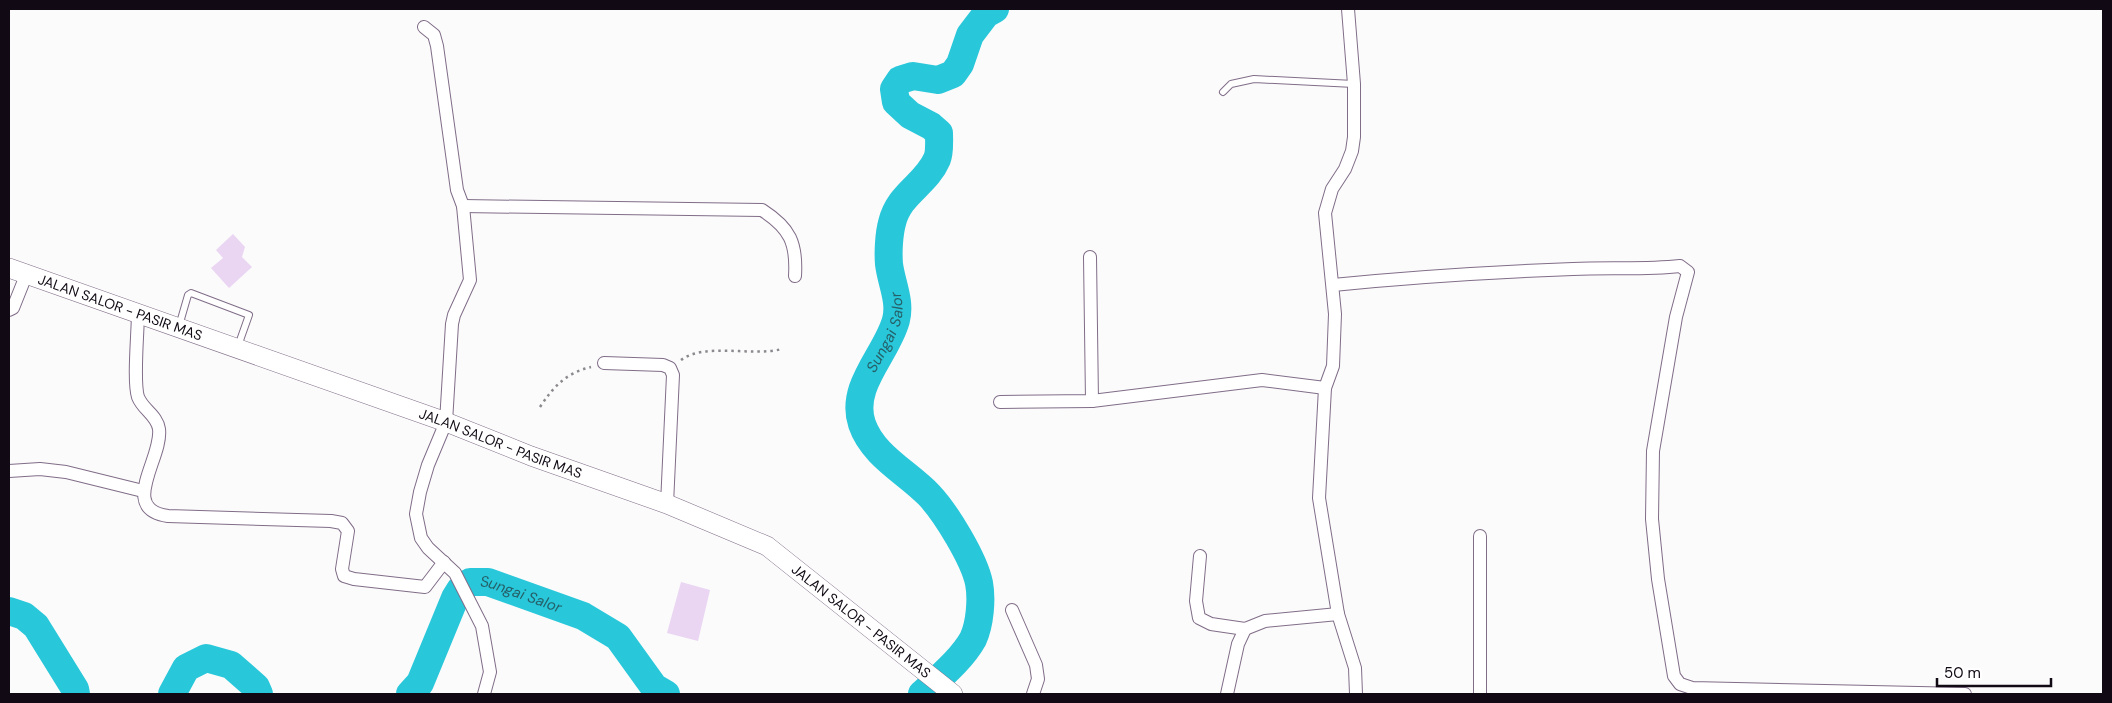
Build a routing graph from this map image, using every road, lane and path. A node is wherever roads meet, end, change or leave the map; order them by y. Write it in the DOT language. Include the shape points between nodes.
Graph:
graph roads {
  1 [pos="1348,9"];
  2 [pos="424,26"];
  3 [pos="1354,84"];
  4 [pos="1223,92"];
  5 [pos="463,206"];
  6 [pos="1090,257"];
  7 [pos="9,268"];
  8 [pos="27,274"];
  9 [pos="795,276"];
  10 [pos="1333,285"];
  11 [pos="9,310"];
  12 [pos="138,312"];
  13 [pos="179,327"];
  14 [pos="237,348"];
  15 [pos="782,349"];
  16 [pos="604,363"];
  17 [pos="670,368"];
  18 [pos="1325,388"];
  19 [pos="1092,401"];
  20 [pos="1000,402"];
  21 [pos="540,407"];
  22 [pos="446,422"];
  23 [pos="9,471"];
  24 [pos="143,491"];
  25 [pos="667,504"];
  26 [pos="1480,536"];
  27 [pos="1200,556"];
  28 [pos="444,562"];
  29 [pos="1012,610"];
  30 [pos="1338,614"];
  31 [pos="1244,629"];
  32 [pos="484,694"];
  33 [pos="953,694"];
  34 [pos="1033,694"];
  35 [pos="1227,694"];
  36 [pos="1356,694"];
  37 [pos="1480,694"];
  38 [pos="1965,694"];
  1 -- 3 [label="street"];
  2 -- 5 [label="street" via="434,35 437,46 457,190"];
  3 -- 4 [label="lane" via="1254,79 1231,84"];
  3 -- 10 [label="street" via="1352,151 1332,189 1325,213"];
  5 -- 9 [label="street" via="762,210 779,221 789,235 796,256"];
  5 -- 22 [label="street" via="470,280 452,324"];
  6 -- 19 [label="street"];
  7 -- 8 [label="main road, JALAN SALOR - PASIR MAS"];
  8 -- 11 [label="street" via="14,308"];
  8 -- 12 [label="main road, JALAN SALOR - PASIR MAS"];
  10 -- 18 [label="street" via="1333,366"];
  10 -- 38 [label="street" via="1526,271 1680,266 1688,272 1676,317 1653,451 1652,519 1674,676 1680,684 1692,688"];
  12 -- 13 [label="main road, JALAN SALOR - PASIR MAS"];
  12 -- 24 [label="street" via="137,390 159,430 159,444"];
  13 -- 14 [label="main road, JALAN SALOR - PASIR MAS"];
  13 -- 14 [label="lane" via="190,293 248,315"];
  14 -- 22 [label="main road, JALAN SALOR - PASIR MAS"];
  15 -- 17 [label="path" via="688,354"];
  16 -- 17 [label="street"];
  16 -- 21 [label="path" via="577,370 552,388"];
  17 -- 25 [label="street" via="673,375"];
  18 -- 19 [label="street" via="1262,380"];
  18 -- 30 [label="street" via="1319,498"];
  19 -- 20 [label="street"];
  22 -- 25 [label="main road, JALAN SALOR - PASIR MAS"];
  22 -- 28 [label="street" via="422,483 416,514 421,538"];
  23 -- 24 [label="street" via="40,469 66,472"];
  24 -- 28 [label="street" via="150,511 160,515 342,523 348,531 342,569 344,576 354,579 425,587"];
  25 -- 33 [label="main road, JALAN SALOR - PASIR MAS" via="768,546"];
  26 -- 37 [label="street"];
  27 -- 31 [label="street" via="1196,601 1199,618 1211,624"];
  28 -- 32 [label="street" via="455,573 482,626 490,672"];
  29 -- 34 [label="street" via="1036,665 1038,679"];
  30 -- 31 [label="street" via="1265,621"];
  30 -- 36 [label="street" via="1355,668"];
  31 -- 35 [label="street"];
}
